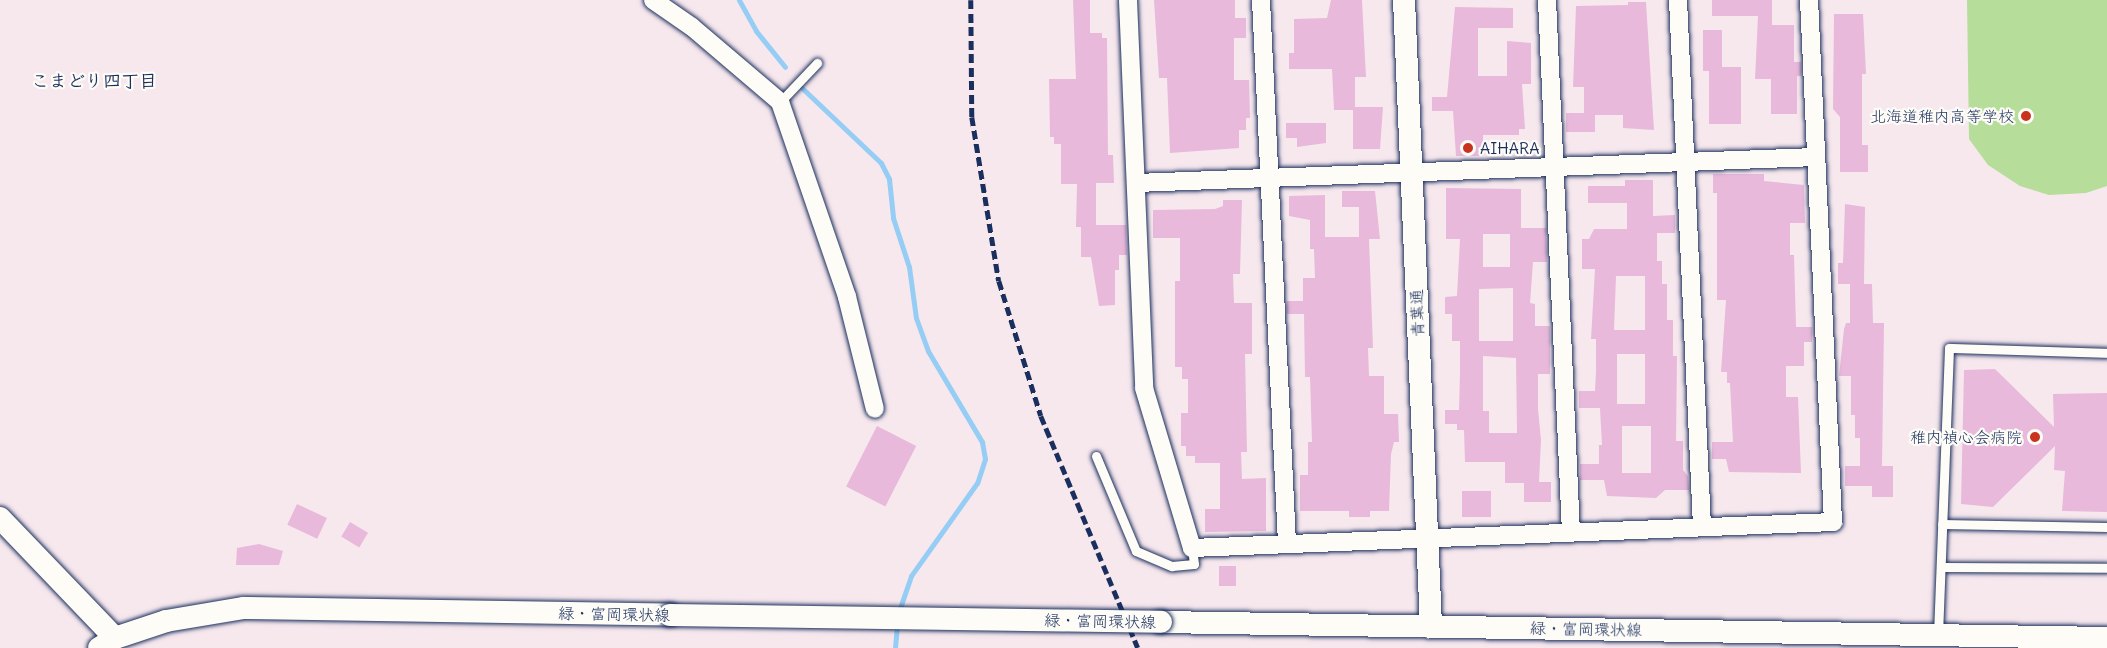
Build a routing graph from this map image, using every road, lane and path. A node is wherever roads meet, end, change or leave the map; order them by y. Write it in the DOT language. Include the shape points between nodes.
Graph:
graph roads {
  1 [pos="653,0"];
  2 [pos="1128,0"];
  3 [pos="1261,0"];
  4 [pos="1404,0"];
  5 [pos="1547,0"];
  6 [pos="1678,0"];
  7 [pos="1809,0"];
  8 [pos="817,63"];
  9 [pos="780,102"];
  10 [pos="1816,157"];
  11 [pos="1685,161"];
  12 [pos="1554,167"];
  13 [pos="1412,174"];
  14 [pos="1269,178"];
  15 [pos="1136,183"];
  16 [pos="2107,352"];
  17 [pos="875,409"];
  18 [pos="1096,456"];
  19 [pos="0,518"];
  20 [pos="1942,524"];
  21 [pos="1702,526"];
  22 [pos="2107,527"];
  23 [pos="1571,532"];
  24 [pos="1427,537"];
  25 [pos="1287,543"];
  26 [pos="1192,548"];
  27 [pos="1941,567"];
  28 [pos="2107,568"];
  29 [pos="1431,627"];
  30 [pos="1938,635"];
  31 [pos="2107,638"];
  32 [pos="112,645"];
  1 -- 9 [label="street" via="692,27"];
  2 -- 15 [label="street"];
  3 -- 14 [label="street"];
  4 -- 13 [label="street, 青葉通"];
  5 -- 12 [label="street"];
  6 -- 11 [label="street"];
  7 -- 10 [label="street"];
  8 -- 9 [label="lane"];
  9 -- 17 [label="street" via="847,297"];
  10 -- 11 [label="street"];
  10 -- 21 [label="street" via="1833,522"];
  11 -- 12 [label="street"];
  11 -- 21 [label="street"];
  12 -- 13 [label="street"];
  12 -- 23 [label="street"];
  13 -- 14 [label="street"];
  13 -- 24 [label="street, 青葉通"];
  14 -- 15 [label="street"];
  14 -- 25 [label="street"];
  15 -- 26 [label="street" via="1144,388"];
  16 -- 20 [label="lane" via="1949,348"];
  18 -- 26 [label="lane" via="1136,551 1172,566 1194,564"];
  19 -- 32 [label="street"];
  20 -- 22 [label="lane"];
  20 -- 27 [label="lane"];
  21 -- 23 [label="street"];
  23 -- 24 [label="street"];
  24 -- 25 [label="street"];
  24 -- 29 [label="street, 青葉通"];
  25 -- 26 [label="street"];
  27 -- 28 [label="lane"];
  27 -- 30 [label="lane"];
  29 -- 30 [label="street, 緑・富岡環状線"];
  29 -- 32 [label="street, 緑・富岡環状線, bridge" via="244,608 166,621"];
  30 -- 31 [label="street, 緑・富岡環状線"];
}
